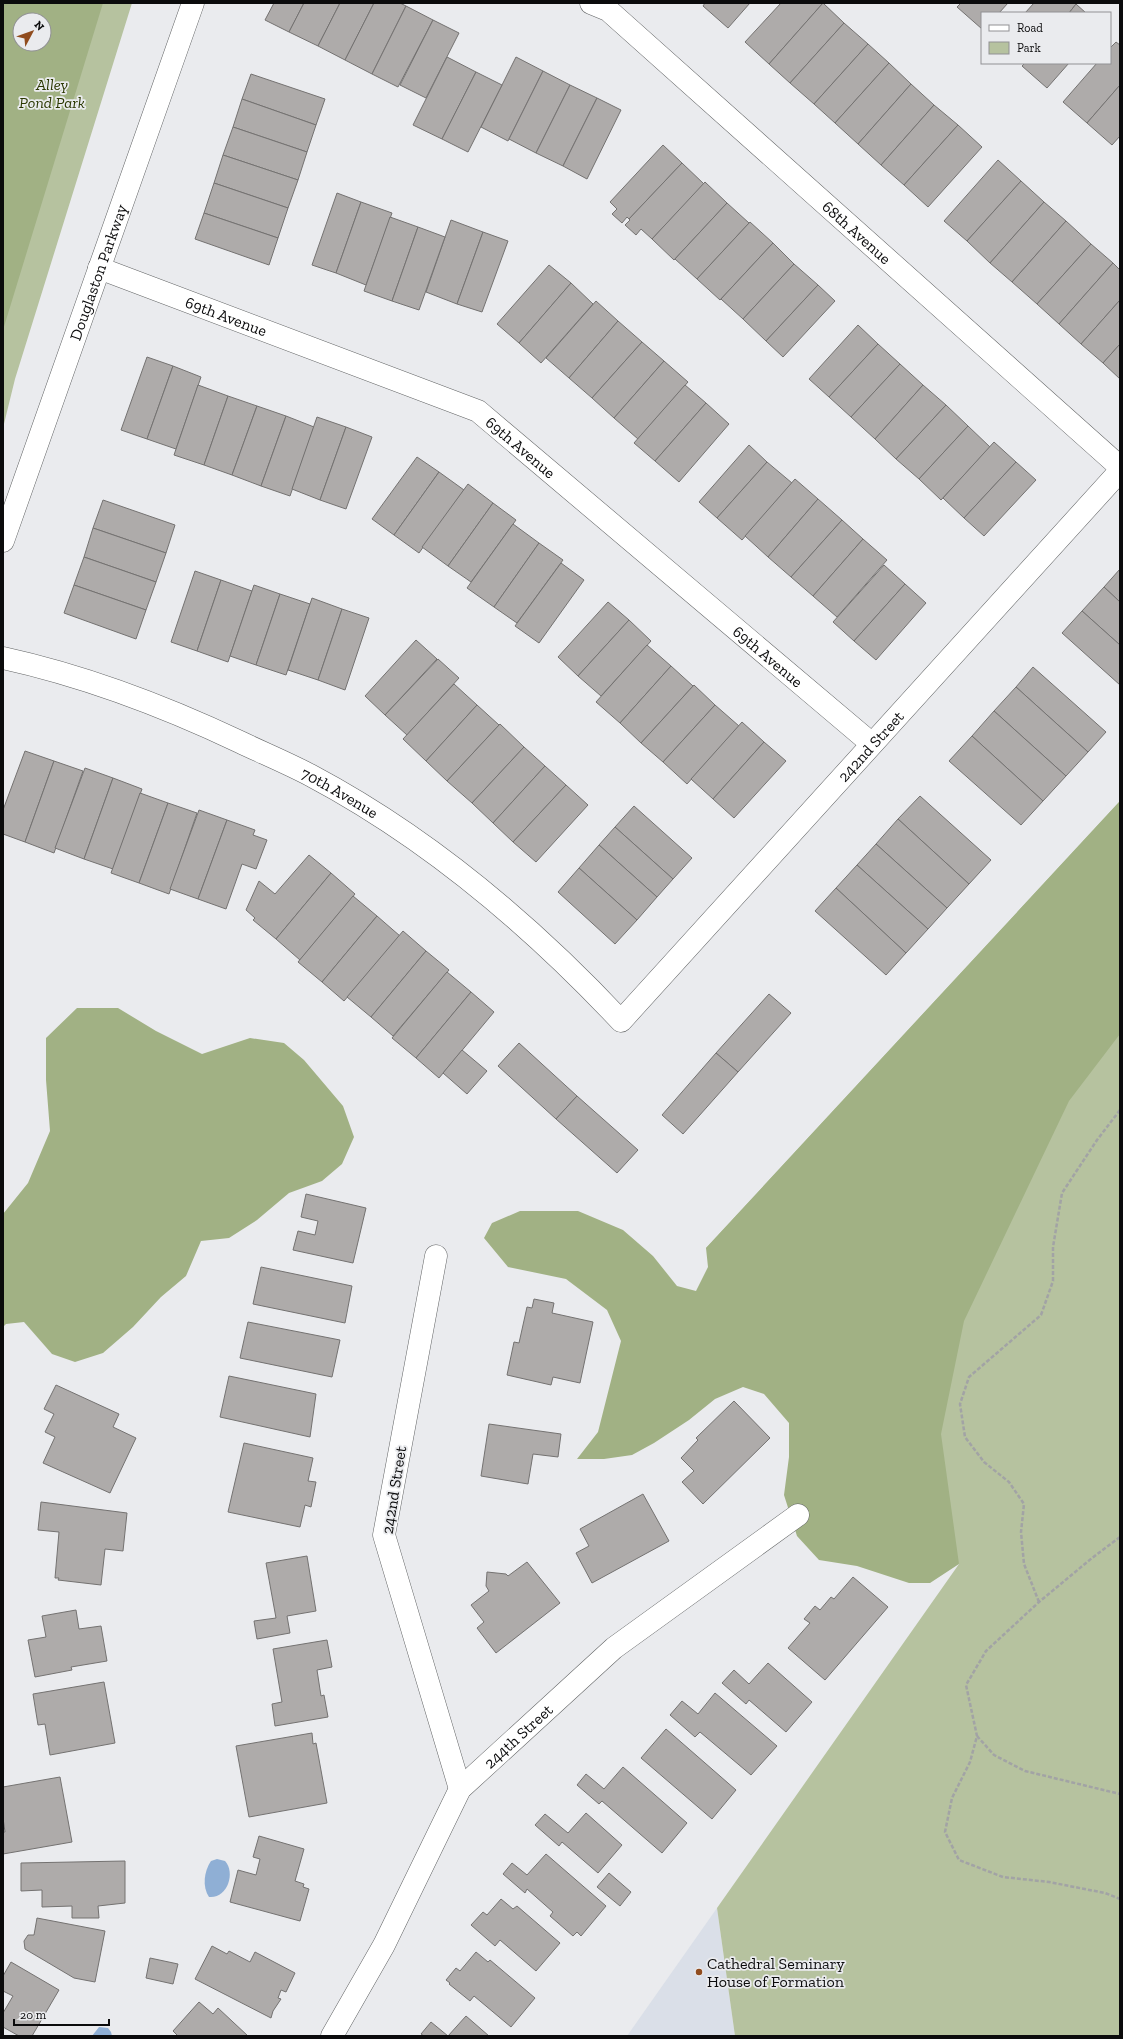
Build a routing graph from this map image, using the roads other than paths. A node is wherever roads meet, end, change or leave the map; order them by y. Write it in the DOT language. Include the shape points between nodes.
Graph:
graph roads {
  1 [pos="193,3"];
  2 [pos="591,3"];
  3 [pos="99,268"];
  4 [pos="1120,467"];
  5 [pos="1120,471"];
  6 [pos="3,541"];
  7 [pos="3,658"];
  8 [pos="872,744"];
  9 [pos="621,1021"];
  10 [pos="436,1256"];
  11 [pos="798,1515"];
  12 [pos="460,1789"];
  13 [pos="332,2036"];
  1 -- 3 [label="street, Douglaston Parkway"];
  2 -- 4 [label="street, 68th Avenue" via="608,10"];
  3 -- 6 [label="street, Douglaston Parkway"];
  3 -- 8 [label="street, 69th Avenue" via="478,411"];
  5 -- 8 [label="street, 242nd Street"];
  7 -- 9 [label="street, 70th Avenue" via="118,691 184,715 310,775 381,817 449,864 513,916 583,980"];
  8 -- 9 [label="street, 242nd Street"];
  10 -- 12 [label="street, 242nd Street" via="384,1535"];
  11 -- 12 [label="street, 244th Street" via="614,1648"];
  12 -- 13 [label="street, 244th Street" via="384,1945"];
}
